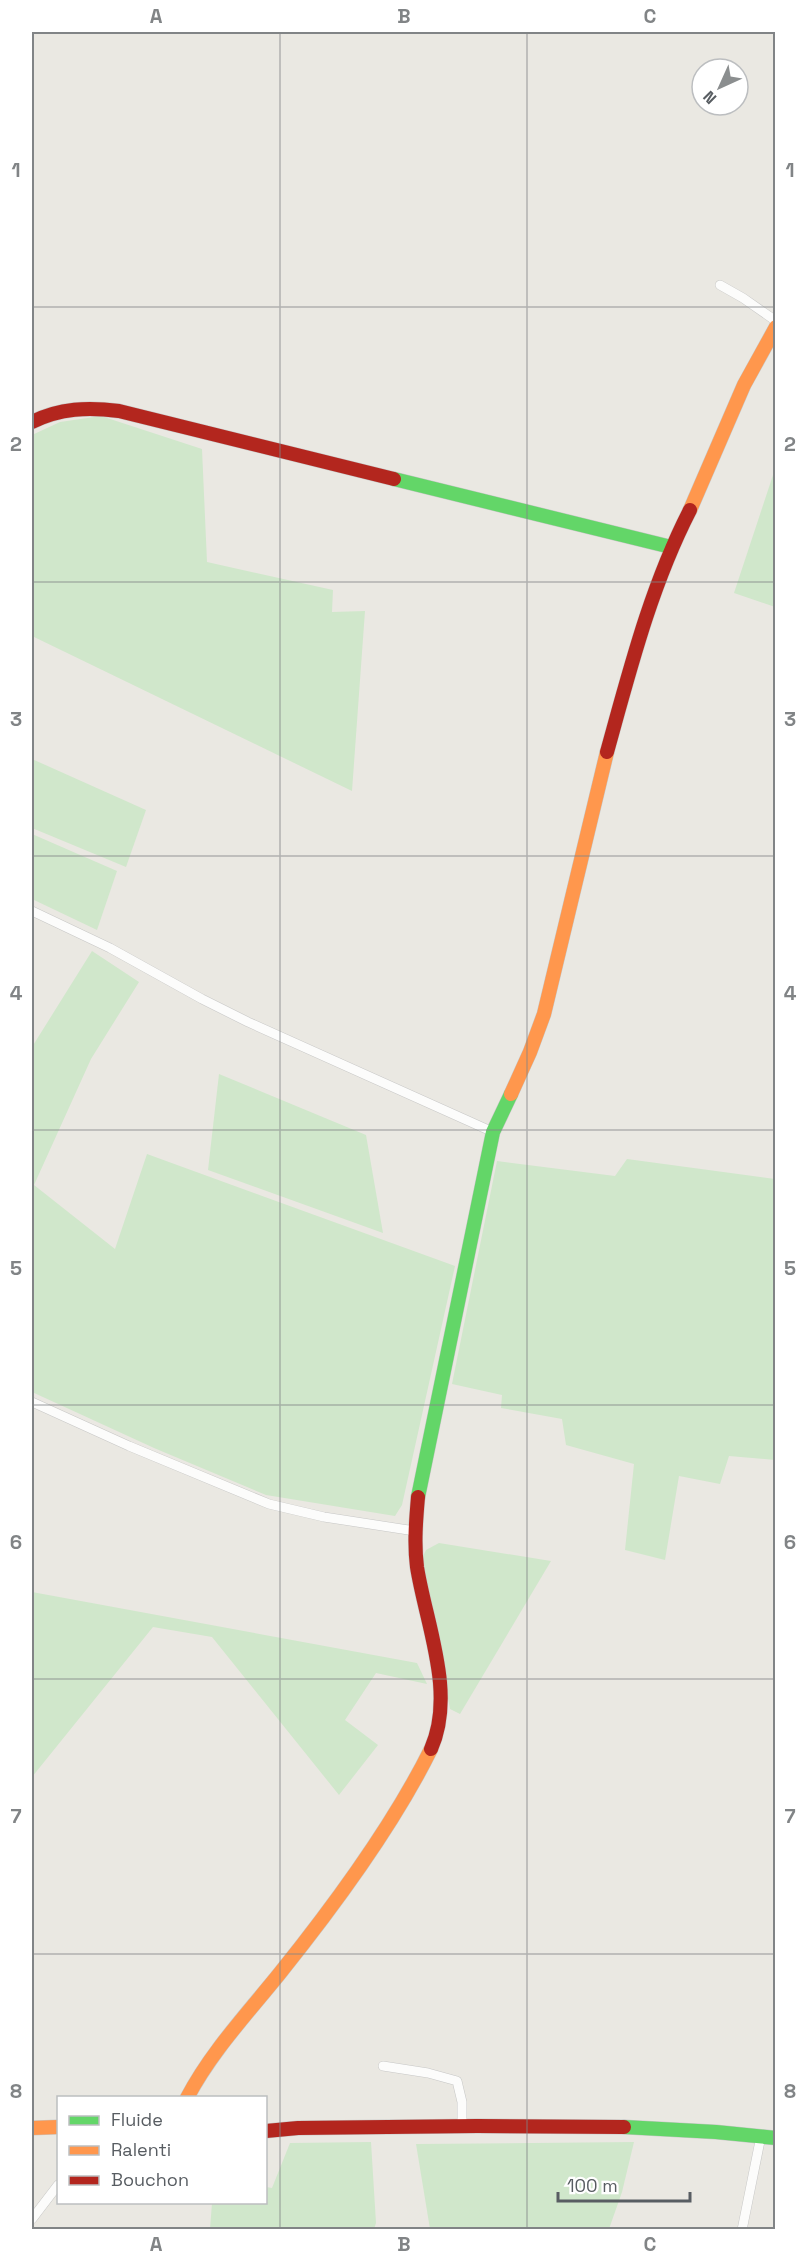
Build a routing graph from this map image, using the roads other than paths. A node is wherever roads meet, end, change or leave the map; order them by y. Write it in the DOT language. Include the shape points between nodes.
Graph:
graph roads {
  1 [pos="720,285"];
  2 [pos="776,321"];
  3 [pos="776,327"];
  4 [pos="32,422"];
  5 [pos="670,547"];
  6 [pos="32,911"];
  7 [pos="493,1132"];
  8 [pos="32,1402"];
  9 [pos="415,1532"];
  10 [pos="383,2066"];
  11 [pos="187,2096"];
  12 [pos="57,2127"];
  13 [pos="462,2127"];
  14 [pos="32,2128"];
  15 [pos="267,2129"];
  16 [pos="32,2135"];
  17 [pos="57,2136"];
  18 [pos="760,2136"];
  19 [pos="776,2138"];
  20 [pos="57,2186"];
  21 [pos="32,2219"];
  22 [pos="742,2229"];
  1 -- 2 [label="street"];
  3 -- 5 [label="street" via="744,385 697,496"];
  4 -- 5 [label="street" via="69,408 119,411"];
  5 -- 7 [label="street" via="621,698 544,1014"];
  6 -- 7 [label="street" via="238,1017"];
  7 -- 9 [label="street" via="419,1486"];
  8 -- 9 [label="street" via="268,1504"];
  9 -- 11 [label="street" via="438,1684 440,1711 435,1739 345,1889 218,2050"];
  10 -- 13 [label="street" via="457,2081"];
  12 -- 14 [label="street"];
  13 -- 15 [label="street"];
  13 -- 18 [label="street" via="624,2126"];
  16 -- 17 [label="street"];
  18 -- 19 [label="street"];
  18 -- 22 [label="street"];
  20 -- 21 [label="street"];
}
